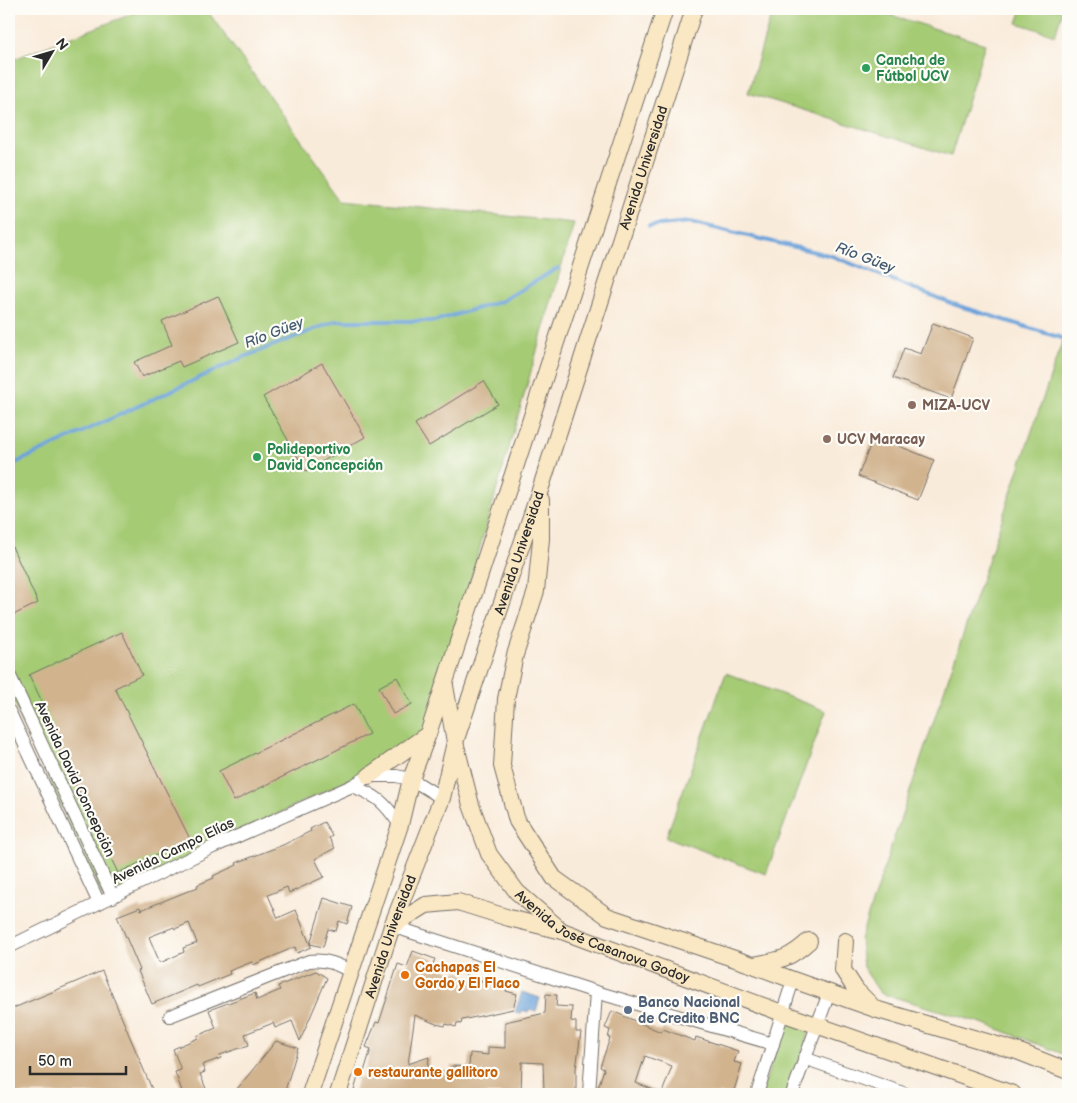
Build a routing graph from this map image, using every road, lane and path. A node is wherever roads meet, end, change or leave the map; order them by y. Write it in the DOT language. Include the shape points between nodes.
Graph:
graph roads {
  1 [pos="665,9"];
  2 [pos="694,9"];
  3 [pos="642,81"];
  4 [pos="667,91"];
  5 [pos="541,487"];
  6 [pos="9,674"];
  7 [pos="445,684"];
  8 [pos="9,711"];
  9 [pos="428,734"];
  10 [pos="455,742"];
  11 [pos="369,776"];
  12 [pos="411,779"];
  13 [pos="352,786"];
  14 [pos="442,798"];
  15 [pos="400,826"];
  16 [pos="113,897"];
  17 [pos="98,904"];
  18 [pos="392,926"];
  19 [pos="562,930"];
  20 [pos="844,940"];
  21 [pos="809,941"];
  22 [pos="9,947"];
  23 [pos="753,965"];
  24 [pos="352,972"];
  25 [pos="792,980"];
  26 [pos="596,992"];
  27 [pos="829,993"];
  28 [pos="875,1008"];
  29 [pos="782,1013"];
  30 [pos="170,1016"];
  31 [pos="816,1025"];
  32 [pos="773,1044"];
  33 [pos="804,1058"];
  34 [pos="1068,1071"];
  35 [pos="310,1094"];
  36 [pos="338,1094"];
  37 [pos="589,1094"];
  38 [pos="757,1094"];
  39 [pos="792,1094"];
  40 [pos="906,1094"];
  41 [pos="1013,1094"];
  1 -- 3 [label="street, Avenida Universidad"];
  2 -- 4 [label="street, Avenida Universidad"];
  3 -- 4 [label="street"];
  3 -- 7 [label="street, Avenida Universidad"];
  4 -- 5 [label="street, Avenida Universidad"];
  5 -- 10 [label="street, Avenida Universidad"];
  5 -- 23 [label="street, Avenida José Casanova Godoy" via="536,592 515,655 506,699 502,766 518,821 554,878 607,916"];
  6 -- 16 [label="street, Avenida David Concepción"];
  7 -- 9 [label="street, Avenida Universidad"];
  7 -- 10 [label="street, Avenida José Casanova Godoy"];
  8 -- 17 [label="street"];
  9 -- 11 [label="street"];
  9 -- 12 [label="street, Avenida Universidad"];
  10 -- 14 [label="street, Avenida Universidad"];
  10 -- 19 [label="street, Avenida José Casanova Godoy" via="470,805 489,854 517,892"];
  11 -- 12 [label="street"];
  11 -- 13 [label="street, Avenida Campo Elías"];
  12 -- 14 [label="street"];
  12 -- 15 [label="street, Avenida Universidad"];
  13 -- 15 [label="street" via="387,806"];
  13 -- 16 [label="street, Avenida Campo Elías"];
  14 -- 18 [label="street, Avenida Universidad"];
  15 -- 24 [label="street, Avenida Universidad"];
  16 -- 17 [label="street, Avenida Campo Elías"];
  17 -- 22 [label="street, Avenida Campo Elías"];
  18 -- 19 [label="street" via="426,905 458,902"];
  18 -- 26 [label="street"];
  18 -- 36 [label="street, Avenida Universidad"];
  19 -- 29 [label="street, Avenida José Casanova Godoy"];
  20 -- 28 [label="street" via="843,970 856,990"];
  21 -- 23 [label="street" via="795,954"];
  23 -- 25 [label="street, Avenida José Casanova Godoy"];
  24 -- 30 [label="street" via="332,962 309,961"];
  24 -- 35 [label="street, Avenida Universidad"];
  25 -- 27 [label="street, Avenida José Casanova Godoy"];
  25 -- 29 [label="street"];
  26 -- 32 [label="street"];
  26 -- 37 [label="street"];
  27 -- 28 [label="street"];
  27 -- 31 [label="street"];
  28 -- 34 [label="street" via="1017,1051"];
  29 -- 31 [label="street, Avenida José Casanova Godoy"];
  29 -- 32 [label="street"];
  31 -- 33 [label="street"];
  31 -- 41 [label="street, Avenida José Casanova Godoy"];
  32 -- 38 [label="street"];
  33 -- 39 [label="street"];
  33 -- 40 [label="street"];
}
